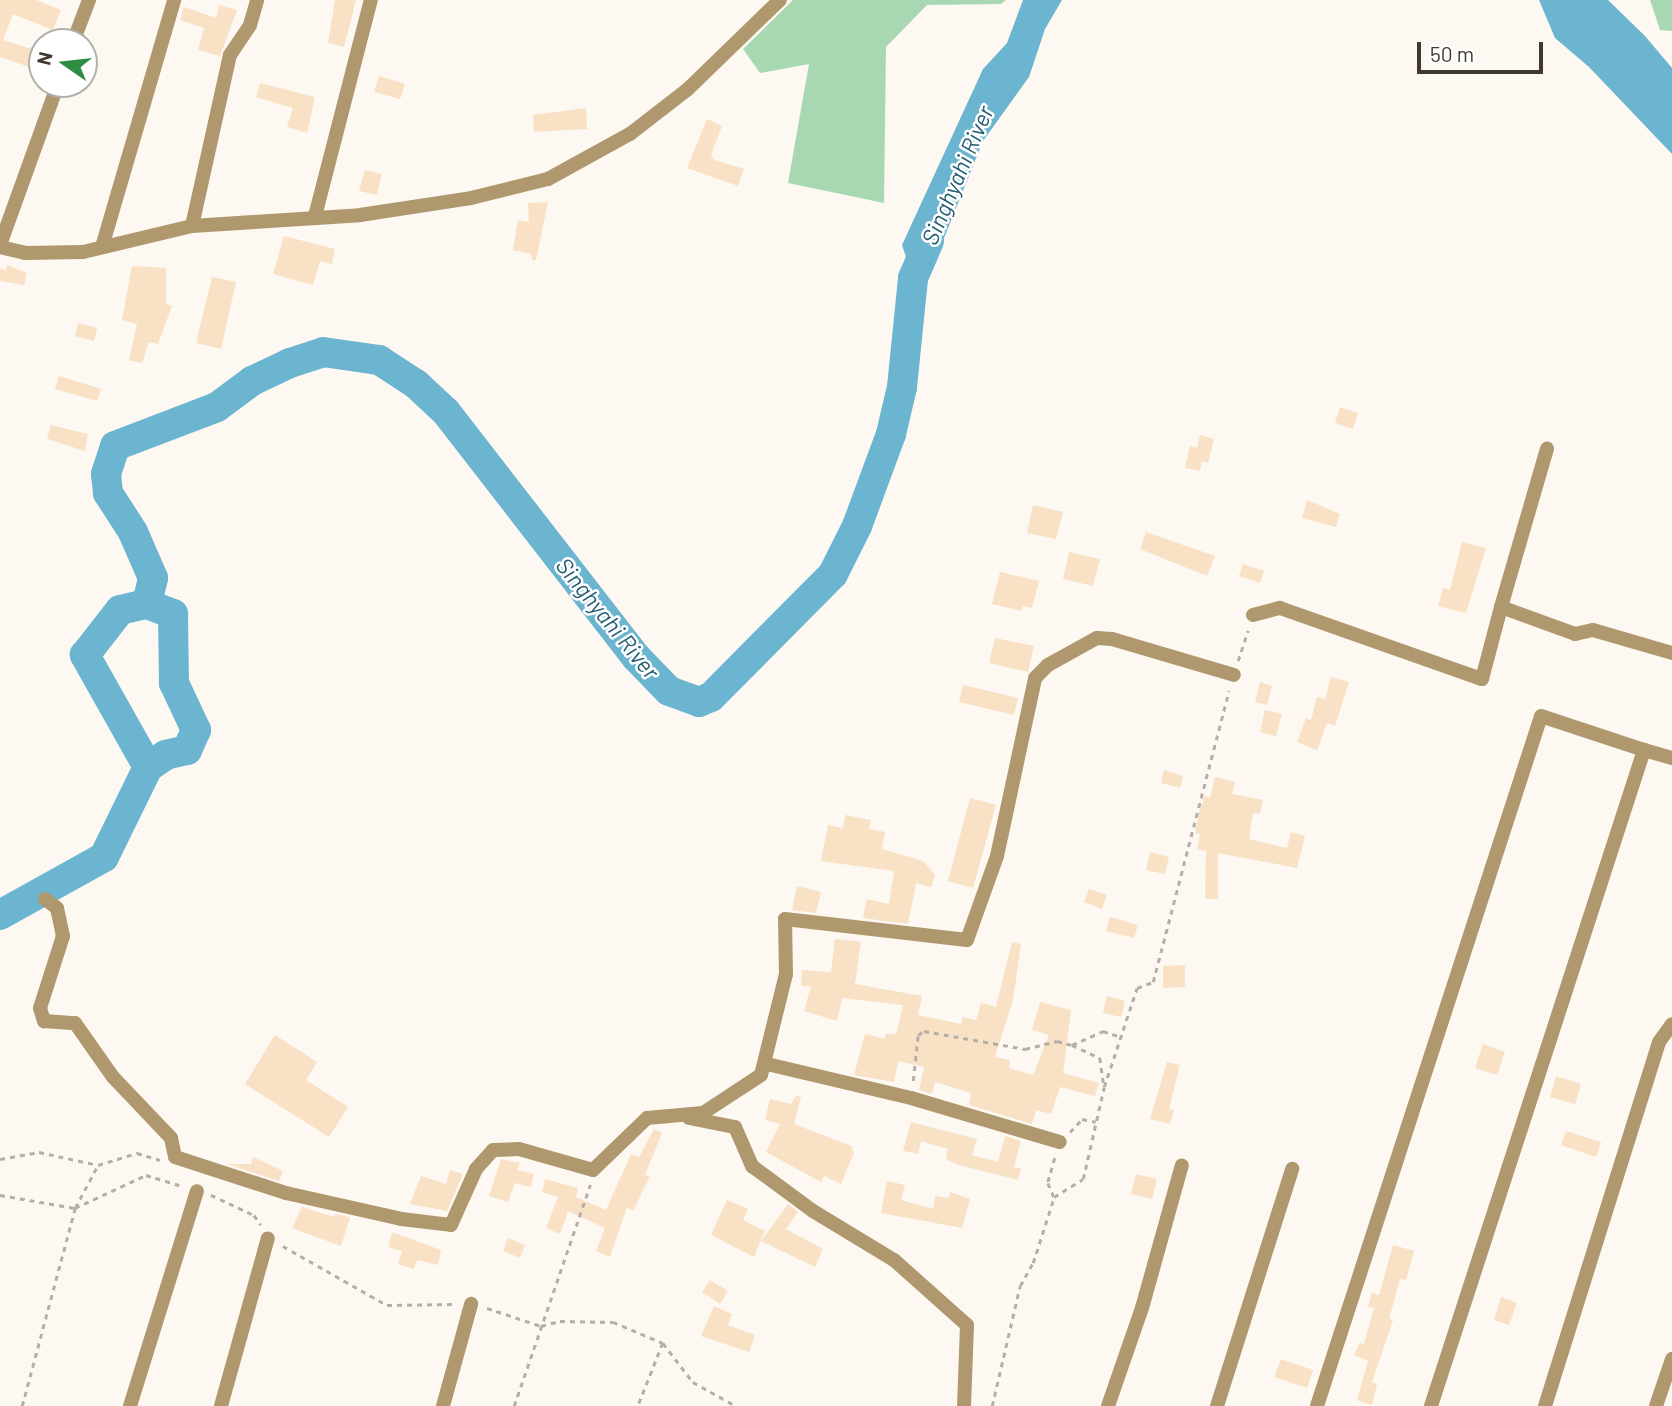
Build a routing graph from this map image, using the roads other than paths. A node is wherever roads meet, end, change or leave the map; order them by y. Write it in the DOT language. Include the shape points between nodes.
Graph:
graph roads {
  1 [pos="89,0"];
  2 [pos="174,0"];
  3 [pos="257,0"];
  4 [pos="371,0"];
  5 [pos="780,0"];
  6 [pos="78,28"];
  7 [pos="53,98"];
  8 [pos="315,216"];
  9 [pos="192,226"];
  10 [pos="0,246"];
  11 [pos="102,247"];
  12 [pos="1547,449"];
  13 [pos="1501,607"];
  14 [pos="1253,615"];
  15 [pos="1672,653"];
  16 [pos="1234,675"];
  17 [pos="1644,750"];
  18 [pos="1672,758"];
  19 [pos="45,898"];
  20 [pos="1672,1024"];
  21 [pos="767,1064"];
  22 [pos="688,1117"];
  23 [pos="1059,1142"];
  24 [pos="1182,1165"];
  25 [pos="1292,1169"];
  26 [pos="197,1191"];
  27 [pos="268,1238"];
  28 [pos="471,1304"];
  29 [pos="1672,1359"];
  30 [pos="131,1406"];
  31 [pos="221,1406"];
  32 [pos="443,1406"];
  33 [pos="964,1406"];
  34 [pos="1108,1406"];
  35 [pos="1217,1406"];
  36 [pos="1317,1406"];
  37 [pos="1432,1406"];
  38 [pos="1545,1406"];
  39 [pos="1656,1406"];
  1 -- 6 [label="street"];
  2 -- 11 [label="street"];
  3 -- 9 [label="street" via="250,25 230,55"];
  4 -- 8 [label="street"];
  5 -- 8 [label="street" via="688,89 630,134 548,179 471,198 360,215"];
  7 -- 10 [label="street"];
  8 -- 9 [label="street"];
  9 -- 11 [label="street"];
  10 -- 11 [label="street" via="25,253"];
  12 -- 13 [label="street"];
  13 -- 14 [label="street" via="1482,679 1280,608"];
  13 -- 15 [label="street" via="1575,634 1593,630"];
  16 -- 21 [label="street" via="1097,638 1048,665 1035,677 1000,846 967,940 785,919 786,974 766,1050"];
  17 -- 18 [label="street"];
  17 -- 36 [label="street" via="1541,716"];
  17 -- 37 [label="street"];
  19 -- 22 [label="street" via="57,908 62,936 40,1008 44,1021 75,1023 113,1077 171,1138 175,1157 191,1164 286,1193 401,1219 451,1225 476,1168 493,1150 519,1149 593,1170 647,1118"];
  20 -- 38 [label="street" via="1659,1042"];
  21 -- 22 [label="street" via="761,1075 703,1113"];
  21 -- 23 [label="street" via="911,1098"];
  22 -- 33 [label="street" via="735,1127 752,1166 894,1261 967,1325"];
  24 -- 34 [label="street" via="1142,1308"];
  25 -- 35 [label="street"];
  26 -- 30 [label="street"];
  27 -- 31 [label="street"];
  28 -- 32 [label="street"];
  29 -- 39 [label="street"];
}
